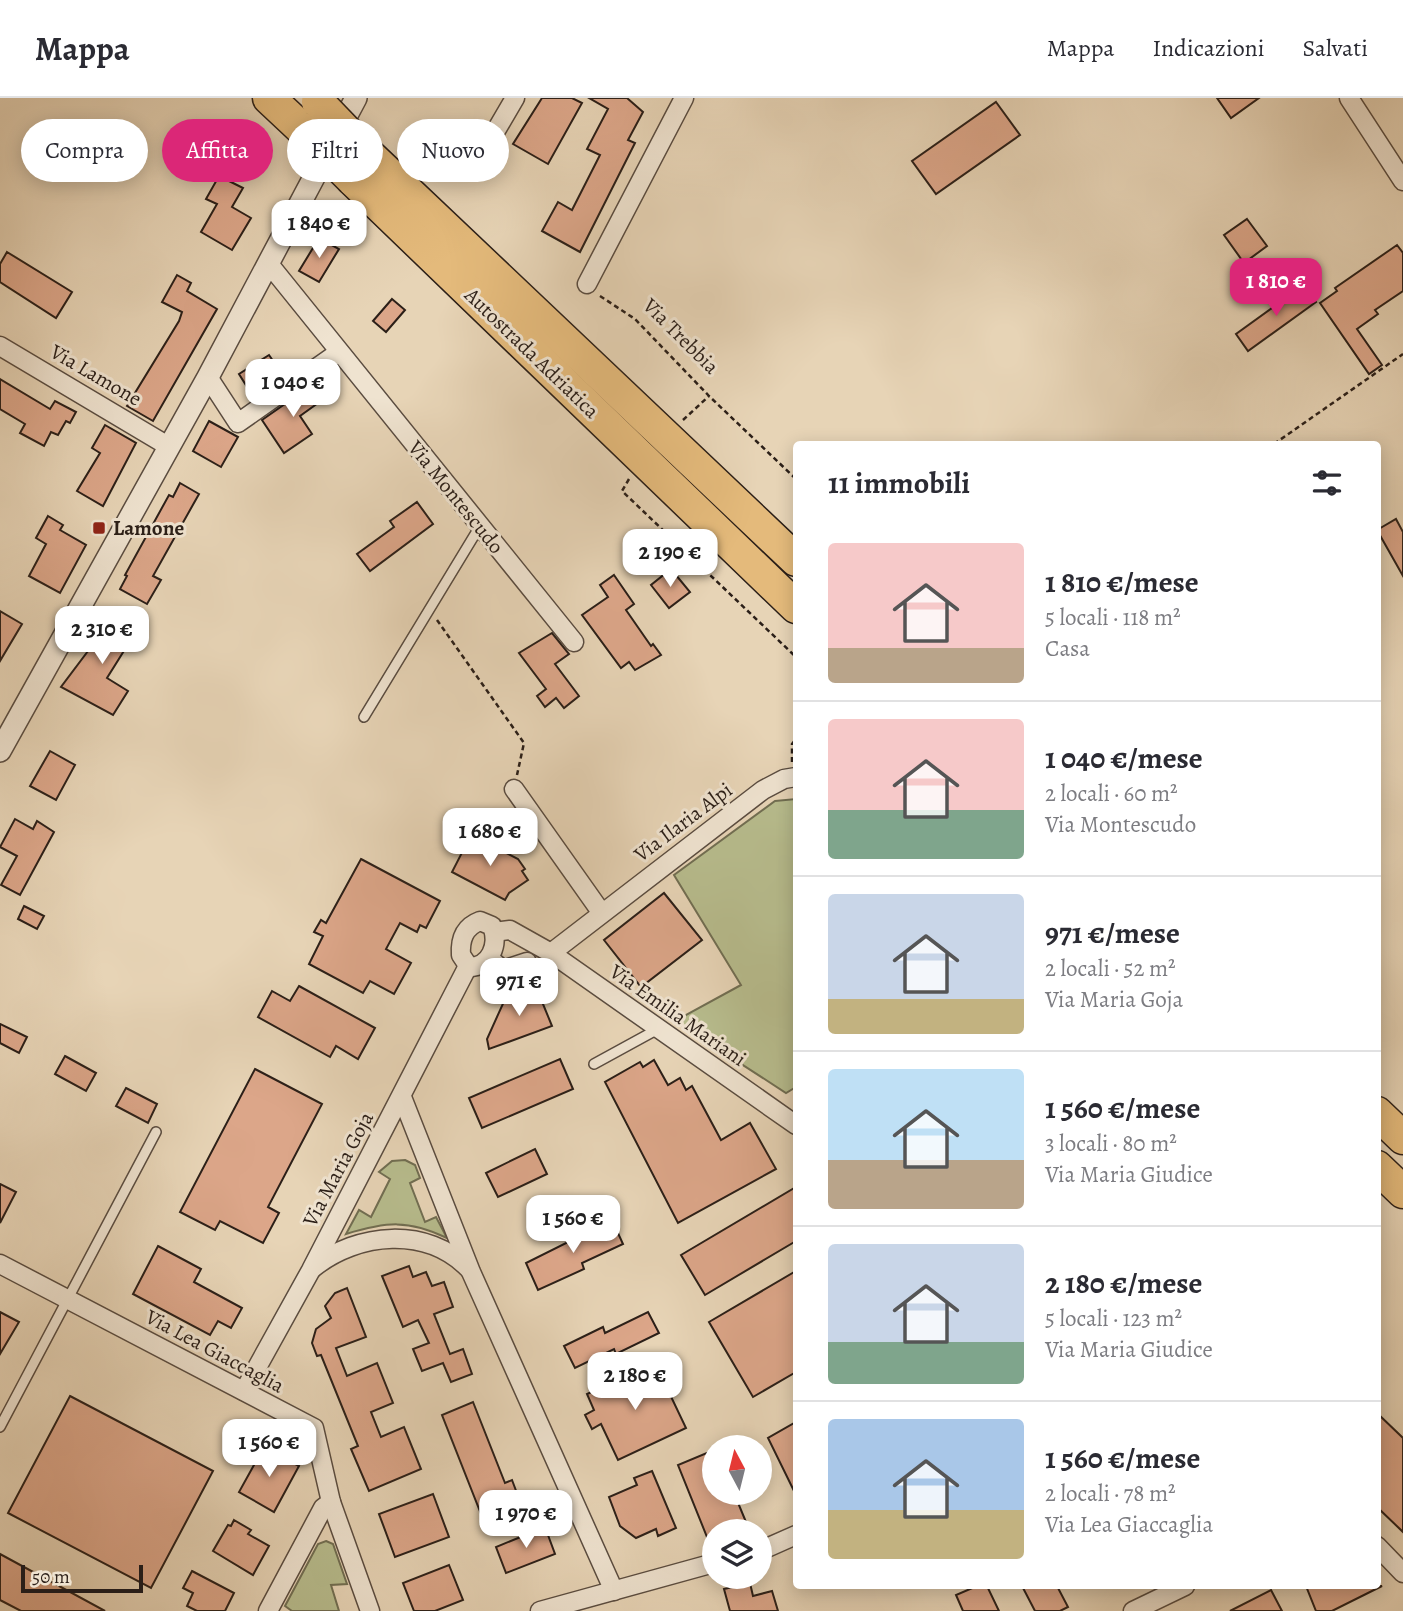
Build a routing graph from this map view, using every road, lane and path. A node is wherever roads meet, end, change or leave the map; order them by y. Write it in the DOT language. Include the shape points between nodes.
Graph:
graph roads {
  1 [pos="269,98"];
  2 [pos="356,98"];
  3 [pos="514,98"];
  4 [pos="684,98"];
  5 [pos="1349,98"];
  6 [pos="316,100"];
  7 [pos="291,119"];
  8 [pos="329,119"];
  9 [pos="502,119"];
  10 [pos="1403,181"];
  11 [pos="375,182"];
  12 [pos="377,182"];
  13 [pos="269,264"];
  14 [pos="587,284"];
  15 [pos="0,346"];
  16 [pos="339,352"];
  17 [pos="1403,354"];
  18 [pos="208,377"];
  19 [pos="709,396"];
  20 [pos="679,425"];
  21 [pos="1278,441"];
  22 [pos="169,446"];
  23 [pos="633,473"];
  24 [pos="793,476"];
  25 [pos="480,526"];
  26 [pos="793,557"];
  27 [pos="793,604"];
  28 [pos="429,609"];
  29 [pos="574,642"];
  30 [pos="793,654"];
  31 [pos="364,717"];
  32 [pos="793,742"];
  33 [pos="0,751"];
  34 [pos="793,761"];
  35 [pos="793,778"];
  36 [pos="514,789"];
  37 [pos="601,912"];
  38 [pos="494,932"];
  39 [pos="551,953"];
  40 [pos="489,958"];
  41 [pos="527,962"];
  42 [pos="467,965"];
  43 [pos="658,1030"];
  44 [pos="594,1064"];
  45 [pos="402,1097"];
  46 [pos="1381,1117"];
  47 [pos="793,1123"];
  48 [pos="156,1132"];
  49 [pos="1403,1138"];
  50 [pos="1381,1171"];
  51 [pos="1403,1192"];
  52 [pos="0,1264"];
  53 [pos="311,1270"];
  54 [pos="471,1272"];
  55 [pos="68,1299"];
  56 [pos="243,1391"];
  57 [pos="0,1427"];
  58 [pos="331,1502"];
  59 [pos="793,1536"];
  60 [pos="772,1546"];
  61 [pos="1381,1550"];
  62 [pos="702,1566"];
  63 [pos="1403,1573"];
  64 [pos="1179,1589"];
  65 [pos="614,1591"];
  66 [pos="268,1611"];
  67 [pos="370,1611"];
  68 [pos="540,1611"];
  69 [pos="1133,1611"];
  1 -- 7 [label="highway, Autostrada Adriatica, bridge"];
  2 -- 13 [label="street"];
  3 -- 9 [label="street"];
  4 -- 14 [label="street"];
  5 -- 10 [label="street"];
  6 -- 8 [label="highway, Autostrada Adriatica, bridge"];
  11 -- 27 [label="highway, Autostrada Adriatica"];
  12 -- 26 [label="highway, Autostrada Adriatica"];
  13 -- 16 [label="street, Via Montescudo"];
  13 -- 18 [label="street"];
  14 -- 19 [label="path, Via Trebbia" via="635,318"];
  15 -- 22 [label="street, Via Lamone"];
  16 -- 18 [label="street" via="238,423"];
  16 -- 25 [label="street, Via Montescudo"];
  17 -- 21 [label="path"];
  18 -- 22 [label="street"];
  19 -- 20 [label="path"];
  19 -- 24 [label="path, Via Trebbia"];
  22 -- 33 [label="street"];
  23 -- 30 [label="path" via="622,491"];
  25 -- 28 [label="lane"];
  25 -- 29 [label="street, Via Montescudo"];
  28 -- 31 [label="lane"];
  28 -- 36 [label="path" via="524,743"];
  32 -- 34 [label="path"];
  35 -- 37 [label="street, Via Ilaria Alpi" via="763,790"];
  36 -- 37 [label="street"];
  37 -- 39 [label="street, Via Ilaria Alpi"];
  38 -- 39 [label="street, Via Emilia Mariani" via="510,930"];
  38 -- 40 [label="street"];
  38 -- 42 [label="street" via="487,922 474,923 466,930 460,955"];
  39 -- 43 [label="street, Via Emilia Mariani"];
  40 -- 41 [label="street" via="503,970"];
  40 -- 42 [label="street" via="476,967"];
  42 -- 45 [label="street, Via Maria Goja"];
  43 -- 44 [label="lane"];
  43 -- 47 [label="street, Via Emilia Mariani"];
  45 -- 53 [label="street, Via Maria Goja"];
  45 -- 54 [label="street"];
  46 -- 49 [label="highway"];
  48 -- 55 [label="lane"];
  50 -- 51 [label="highway"];
  52 -- 55 [label="street, Via Lea Giaccaglia"];
  53 -- 54 [label="street" via="358,1244 397,1239 437,1247"];
  53 -- 56 [label="street, Via Maria Goja"];
  54 -- 65 [label="street"];
  55 -- 56 [label="street, Via Lea Giaccaglia"];
  55 -- 57 [label="lane"];
  56 -- 58 [label="street, Via Lea Giaccaglia" via="314,1428"];
  58 -- 66 [label="street" via="323,1508"];
  58 -- 67 [label="street, Via Lea Giaccaglia"];
  59 -- 60 [label="street"];
  61 -- 63 [label="street"];
  62 -- 65 [label="street"];
  64 -- 69 [label="street"];
  65 -- 68 [label="street"];
}
